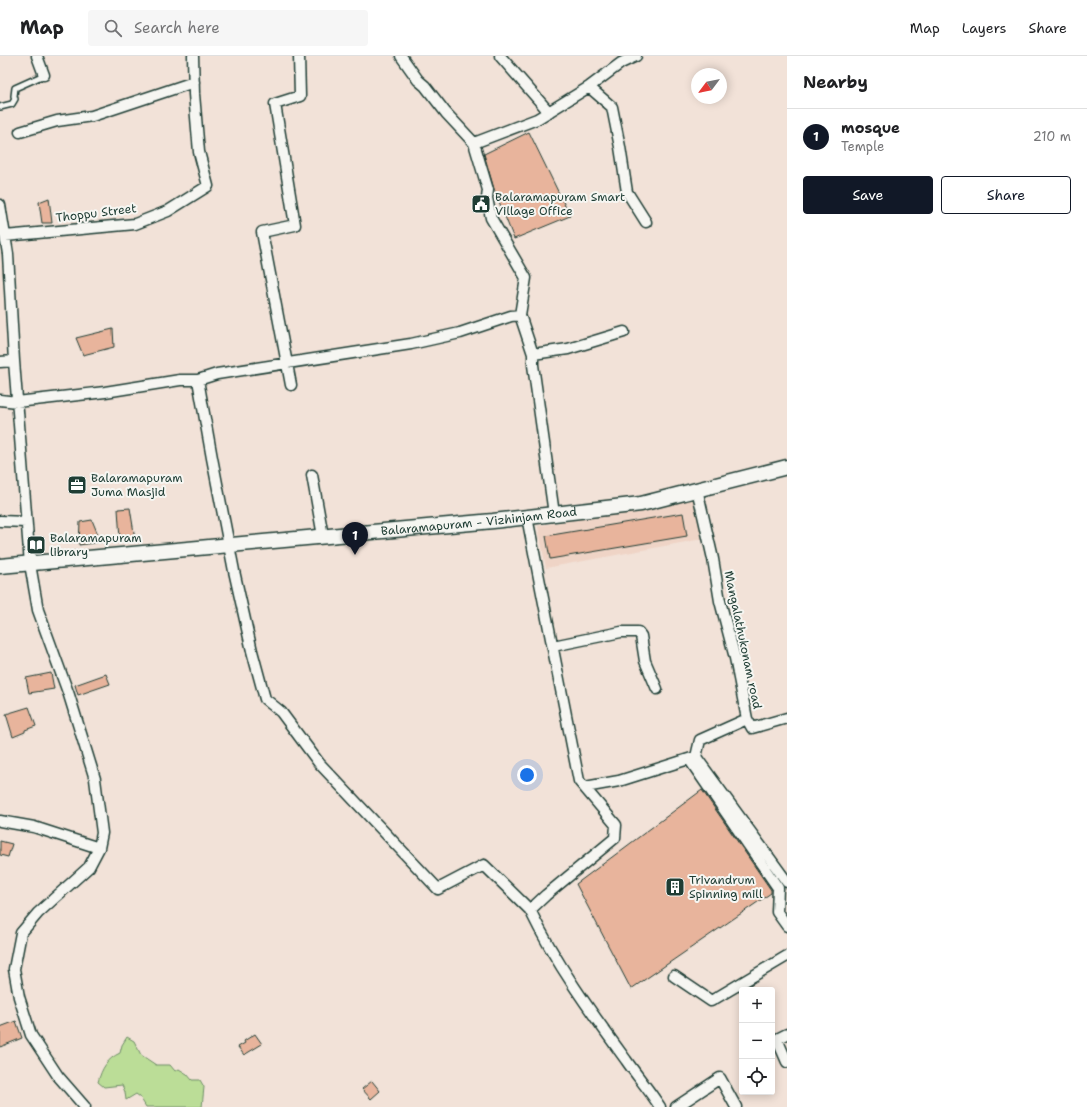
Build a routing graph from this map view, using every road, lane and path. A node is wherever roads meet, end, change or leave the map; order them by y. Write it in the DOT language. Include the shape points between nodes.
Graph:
graph roads {
  1 [pos="37,56"];
  2 [pos="193,56"];
  3 [pos="299,56"];
  4 [pos="401,56"];
  5 [pos="500,56"];
  6 [pos="636,56"];
  7 [pos="44,75"];
  8 [pos="194,82"];
  9 [pos="589,87"];
  10 [pos="0,107"];
  11 [pos="549,112"];
  12 [pos="20,132"];
  13 [pos="474,143"];
  14 [pos="0,205"];
  15 [pos="646,222"];
  16 [pos="5,236"];
  17 [pos="5,283"];
  18 [pos="520,315"];
  19 [pos="624,332"];
  20 [pos="533,354"];
  21 [pos="14,361"];
  22 [pos="0,362"];
  23 [pos="287,363"];
  24 [pos="198,380"];
  25 [pos="291,385"];
  26 [pos="0,400"];
  27 [pos="17,402"];
  28 [pos="787,467"];
  29 [pos="312,476"];
  30 [pos="697,489"];
  31 [pos="554,514"];
  32 [pos="527,517"];
  33 [pos="0,521"];
  34 [pos="26,522"];
  35 [pos="323,536"];
  36 [pos="229,545"];
  37 [pos="30,564"];
  38 [pos="0,566"];
  39 [pos="553,646"];
  40 [pos="657,689"];
  41 [pos="787,718"];
  42 [pos="747,720"];
  43 [pos="693,758"];
  44 [pos="585,787"];
  45 [pos="0,821"];
  46 [pos="99,848"];
  47 [pos="787,882"];
  48 [pos="530,910"];
  49 [pos="787,926"];
  50 [pos="787,956"];
  51 [pos="674,976"];
  52 [pos="787,1034"];
  53 [pos="787,1062"];
  54 [pos="81,1106"];
  55 [pos="660,1107"];
  56 [pos="676,1107"];
  57 [pos="736,1107"];
  1 -- 7 [label="street"];
  2 -- 8 [label="street"];
  3 -- 23 [label="street" via="300,96 275,104 295,225 262,232"];
  4 -- 13 [label="street" via="418,80"];
  5 -- 11 [label="street"];
  6 -- 9 [label="street" via="621,63"];
  7 -- 10 [label="lane" via="15,88 15,100 12,104"];
  8 -- 12 [label="street" via="92,116 57,121"];
  8 -- 16 [label="street, Thoppu Street" via="199,152 208,186 168,211 135,224"];
  9 -- 11 [label="street"];
  9 -- 15 [label="street" via="612,107 627,192"];
  11 -- 13 [label="street"];
  13 -- 18 [label="street" via="488,190 491,218 526,278"];
  14 -- 16 [label="street"];
  16 -- 17 [label="street" via="8,254"];
  17 -- 21 [label="street"];
  18 -- 20 [label="street"];
  18 -- 23 [label="street" via="411,344"];
  19 -- 20 [label="street" via="568,349"];
  20 -- 31 [label="street"];
  21 -- 22 [label="street"];
  21 -- 27 [label="street"];
  23 -- 24 [label="street" via="217,374"];
  23 -- 25 [label="street"];
  24 -- 27 [label="street" via="180,380"];
  24 -- 36 [label="street"];
  26 -- 27 [label="street"];
  27 -- 34 [label="street"];
  28 -- 30 [label="main road, Balaramapuram - Vizhinjam Road"];
  29 -- 35 [label="street"];
  30 -- 31 [label="main road, Balaramapuram - Vizhinjam Road" via="641,504"];
  30 -- 42 [label="street, Mangalathukonam road"];
  31 -- 32 [label="main road, Balaramapuram - Vizhinjam Road"];
  32 -- 35 [label="main road, Balaramapuram - Vizhinjam Road"];
  32 -- 39 [label="street"];
  33 -- 34 [label="street"];
  34 -- 37 [label="street"];
  35 -- 36 [label="main road, Balaramapuram - Vizhinjam Road"];
  36 -- 37 [label="main road, Balaramapuram - Vizhinjam Road"];
  36 -- 48 [label="street" via="265,699 281,712 319,763 438,889 484,866"];
  37 -- 38 [label="main road, Balaramapuram - Vizhinjam Road"];
  37 -- 46 [label="street" via="38,610 69,695 95,779 102,833"];
  39 -- 40 [label="street" via="621,632 638,632 645,661"];
  39 -- 44 [label="street" via="579,780"];
  41 -- 42 [label="street" via="752,728"];
  42 -- 43 [label="street, Mangalathukonam road" via="700,740"];
  43 -- 44 [label="street" via="619,781"];
  43 -- 47 [label="street"];
  43 -- 49 [label="street" via="778,888 778,912"];
  44 -- 48 [label="street" via="616,825 615,838"];
  45 -- 46 [label="street" via="34,826"];
  46 -- 54 [label="street" via="89,867 38,912 21,934 14,969 19,997 31,1035"];
  48 -- 55 [label="street" via="568,978"];
  50 -- 51 [label="street" via="712,1001"];
  52 -- 53 [label="street" via="777,1039"];
  56 -- 57 [label="street" via="720,1078"];
}
